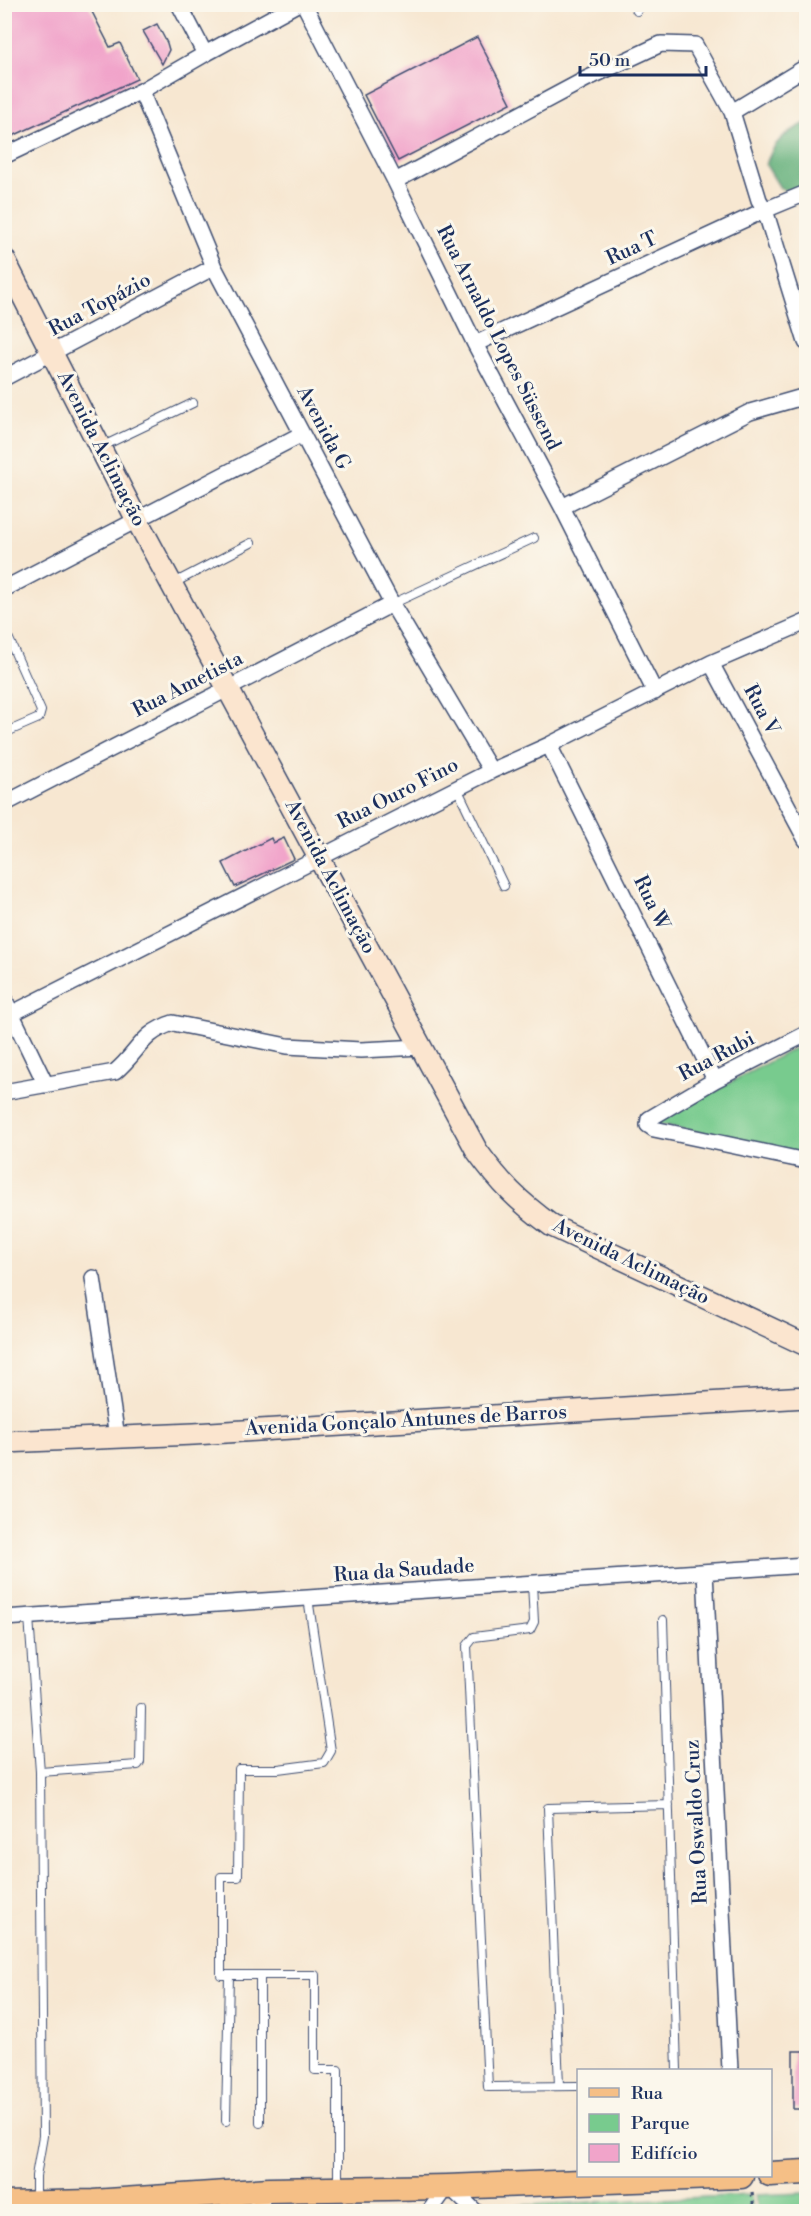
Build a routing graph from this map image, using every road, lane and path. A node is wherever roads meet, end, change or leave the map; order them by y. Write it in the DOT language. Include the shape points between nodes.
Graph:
graph roads {
  1 [pos="179,4"];
  2 [pos="297,4"];
  3 [pos="304,4"];
  4 [pos="205,54"];
  5 [pos="807,67"];
  6 [pos="141,92"];
  7 [pos="732,112"];
  8 [pos="4,156"];
  9 [pos="395,181"];
  10 [pos="807,193"];
  11 [pos="765,210"];
  12 [pos="4,259"];
  13 [pos="214,267"];
  14 [pos="4,334"];
  15 [pos="805,334"];
  16 [pos="4,341"];
  17 [pos="475,344"];
  18 [pos="52,354"];
  19 [pos="4,378"];
  20 [pos="807,396"];
  21 [pos="193,403"];
  22 [pos="302,434"];
  23 [pos="100,447"];
  24 [pos="562,507"];
  25 [pos="138,522"];
  26 [pos="534,538"];
  27 [pos="251,543"];
  28 [pos="171,584"];
  29 [pos="4,590"];
  30 [pos="392,604"];
  31 [pos="807,622"];
  32 [pos="4,628"];
  33 [pos="711,663"];
  34 [pos="226,689"];
  35 [pos="655,692"];
  36 [pos="9,731"];
  37 [pos="549,745"];
  38 [pos="491,771"];
  39 [pos="457,788"];
  40 [pos="4,804"];
  41 [pos="802,820"];
  42 [pos="807,840"];
  43 [pos="320,857"];
  44 [pos="504,886"];
  45 [pos="4,998"];
  46 [pos="13,1013"];
  47 [pos="807,1034"];
  48 [pos="421,1047"];
  49 [pos="715,1080"];
  50 [pos="46,1085"];
  51 [pos="4,1092"];
  52 [pos="807,1161"];
  53 [pos="93,1278"];
  54 [pos="807,1345"];
  55 [pos="807,1396"];
  56 [pos="117,1437"];
  57 [pos="4,1442"];
  58 [pos="807,1565"];
  59 [pos="705,1572"];
  60 [pos="532,1583"];
  61 [pos="308,1598"];
  62 [pos="29,1617"];
  63 [pos="4,1618"];
  64 [pos="663,1620"];
  65 [pos="141,1708"];
  66 [pos="40,1772"];
  67 [pos="669,1805"];
  68 [pos="229,1975"];
  69 [pos="260,1975"];
  70 [pos="677,2069"];
  71 [pos="730,2069"];
  72 [pos="559,2086"];
  73 [pos="577,2086"];
  74 [pos="226,2121"];
  75 [pos="260,2123"];
  76 [pos="807,2172"];
  77 [pos="772,2174"];
  78 [pos="741,2180"];
  79 [pos="448,2187"];
  80 [pos="338,2189"];
  81 [pos="269,2190"];
  82 [pos="36,2203"];
  83 [pos="4,2204"];
  84 [pos="97,2207"];
  85 [pos="253,2211"];
  86 [pos="429,2211"];
  87 [pos="476,2211"];
  88 [pos="754,2211"];
  1 -- 4 [label="street"];
  2 -- 4 [label="street"];
  3 -- 9 [label="street, Rua Arnaldo Lopes Süssend"];
  4 -- 6 [label="street"];
  5 -- 7 [label="street"];
  6 -- 8 [label="street"];
  6 -- 13 [label="street, Avenida G"];
  7 -- 9 [label="street" via="695,45 661,44 586,79"];
  7 -- 11 [label="street"];
  9 -- 17 [label="street, Rua Arnaldo Lopes Süssend"];
  10 -- 11 [label="street, Rua T"];
  11 -- 15 [label="street"];
  11 -- 17 [label="street, Rua T"];
  12 -- 18 [label="street, Avenida Aclimação"];
  13 -- 18 [label="street, Rua Topázio"];
  13 -- 22 [label="street, Avenida G"];
  14 -- 16 [label="lane"];
  17 -- 24 [label="street, Rua Arnaldo Lopes Süssend"];
  18 -- 19 [label="street, Rua Topázio"];
  18 -- 23 [label="street, Avenida Aclimação"];
  20 -- 24 [label="street" via="750,412"];
  21 -- 23 [label="lane"];
  22 -- 25 [label="street"];
  22 -- 30 [label="street, Avenida G"];
  23 -- 25 [label="street, Avenida Aclimação"];
  24 -- 35 [label="street, Rua Arnaldo Lopes Süssend"];
  25 -- 28 [label="street, Avenida Aclimação"];
  25 -- 29 [label="street"];
  26 -- 30 [label="lane"];
  27 -- 28 [label="lane"];
  28 -- 34 [label="street, Avenida Aclimação"];
  30 -- 34 [label="street, Rua Ametista"];
  30 -- 38 [label="street, Avenida G"];
  31 -- 33 [label="street, Rua Ouro Fino"];
  32 -- 36 [label="lane" via="41,711 39,718"];
  33 -- 35 [label="street, Rua Ouro Fino"];
  33 -- 41 [label="street, Rua V"];
  34 -- 40 [label="street, Rua Ametista"];
  34 -- 43 [label="street, Avenida Aclimação"];
  35 -- 37 [label="street, Rua Ouro Fino"];
  37 -- 38 [label="street, Rua Ouro Fino"];
  37 -- 49 [label="street, Rua W"];
  38 -- 39 [label="street, Rua Ouro Fino"];
  39 -- 43 [label="street, Rua Ouro Fino"];
  39 -- 44 [label="lane"];
  41 -- 42 [label="street, Rua V"];
  43 -- 46 [label="street, Rua Ouro Fino"];
  43 -- 48 [label="street, Avenida Aclimação"];
  45 -- 46 [label="street"];
  46 -- 50 [label="street"];
  47 -- 49 [label="street, Rua Rubi"];
  48 -- 50 [label="street" via="361,1050 287,1046 173,1023 150,1033 115,1072"];
  48 -- 54 [label="street, Avenida Aclimação" via="477,1151 521,1203 552,1226"];
  49 -- 52 [label="street, Rua Rubi" via="649,1119 648,1125"];
  50 -- 51 [label="street"];
  53 -- 56 [label="street"];
  55 -- 56 [label="street, Avenida Gonçalo Antunes de Barros"];
  56 -- 57 [label="street, Avenida Gonçalo Antunes de Barros"];
  58 -- 59 [label="street, Rua da Saudade"];
  59 -- 60 [label="street, Rua da Saudade"];
  59 -- 71 [label="street, Rua Oswaldo Cruz"];
  60 -- 61 [label="street, Rua da Saudade"];
  60 -- 72 [label="lane" via="534,1622 530,1630 474,1637 467,1646 488,2087"];
  61 -- 62 [label="street, Rua da Saudade"];
  61 -- 68 [label="lane" via="331,1750 324,1763 239,1769 238,1877 221,1877 221,1975"];
  62 -- 63 [label="street, Rua da Saudade"];
  62 -- 66 [label="lane"];
  64 -- 67 [label="lane"];
  65 -- 66 [label="lane" via="138,1765"];
  66 -- 82 [label="lane" via="43,2136"];
  67 -- 70 [label="lane"];
  67 -- 72 [label="lane" via="548,1808"];
  68 -- 69 [label="lane"];
  68 -- 74 [label="lane"];
  69 -- 75 [label="lane"];
  69 -- 80 [label="lane" via="315,1975 315,2070 338,2070"];
  72 -- 73 [label="lane"];
  76 -- 77 [label="main road"];
  78 -- 79 [label="main road"];
  78 -- 88 [label="path"];
  79 -- 80 [label="main road"];
  79 -- 86 [label="street"];
  79 -- 87 [label="street"];
  80 -- 81 [label="main road"];
  81 -- 84 [label="main road"];
  81 -- 85 [label="street"];
  82 -- 83 [label="main road"];
  82 -- 84 [label="main road"];
}
